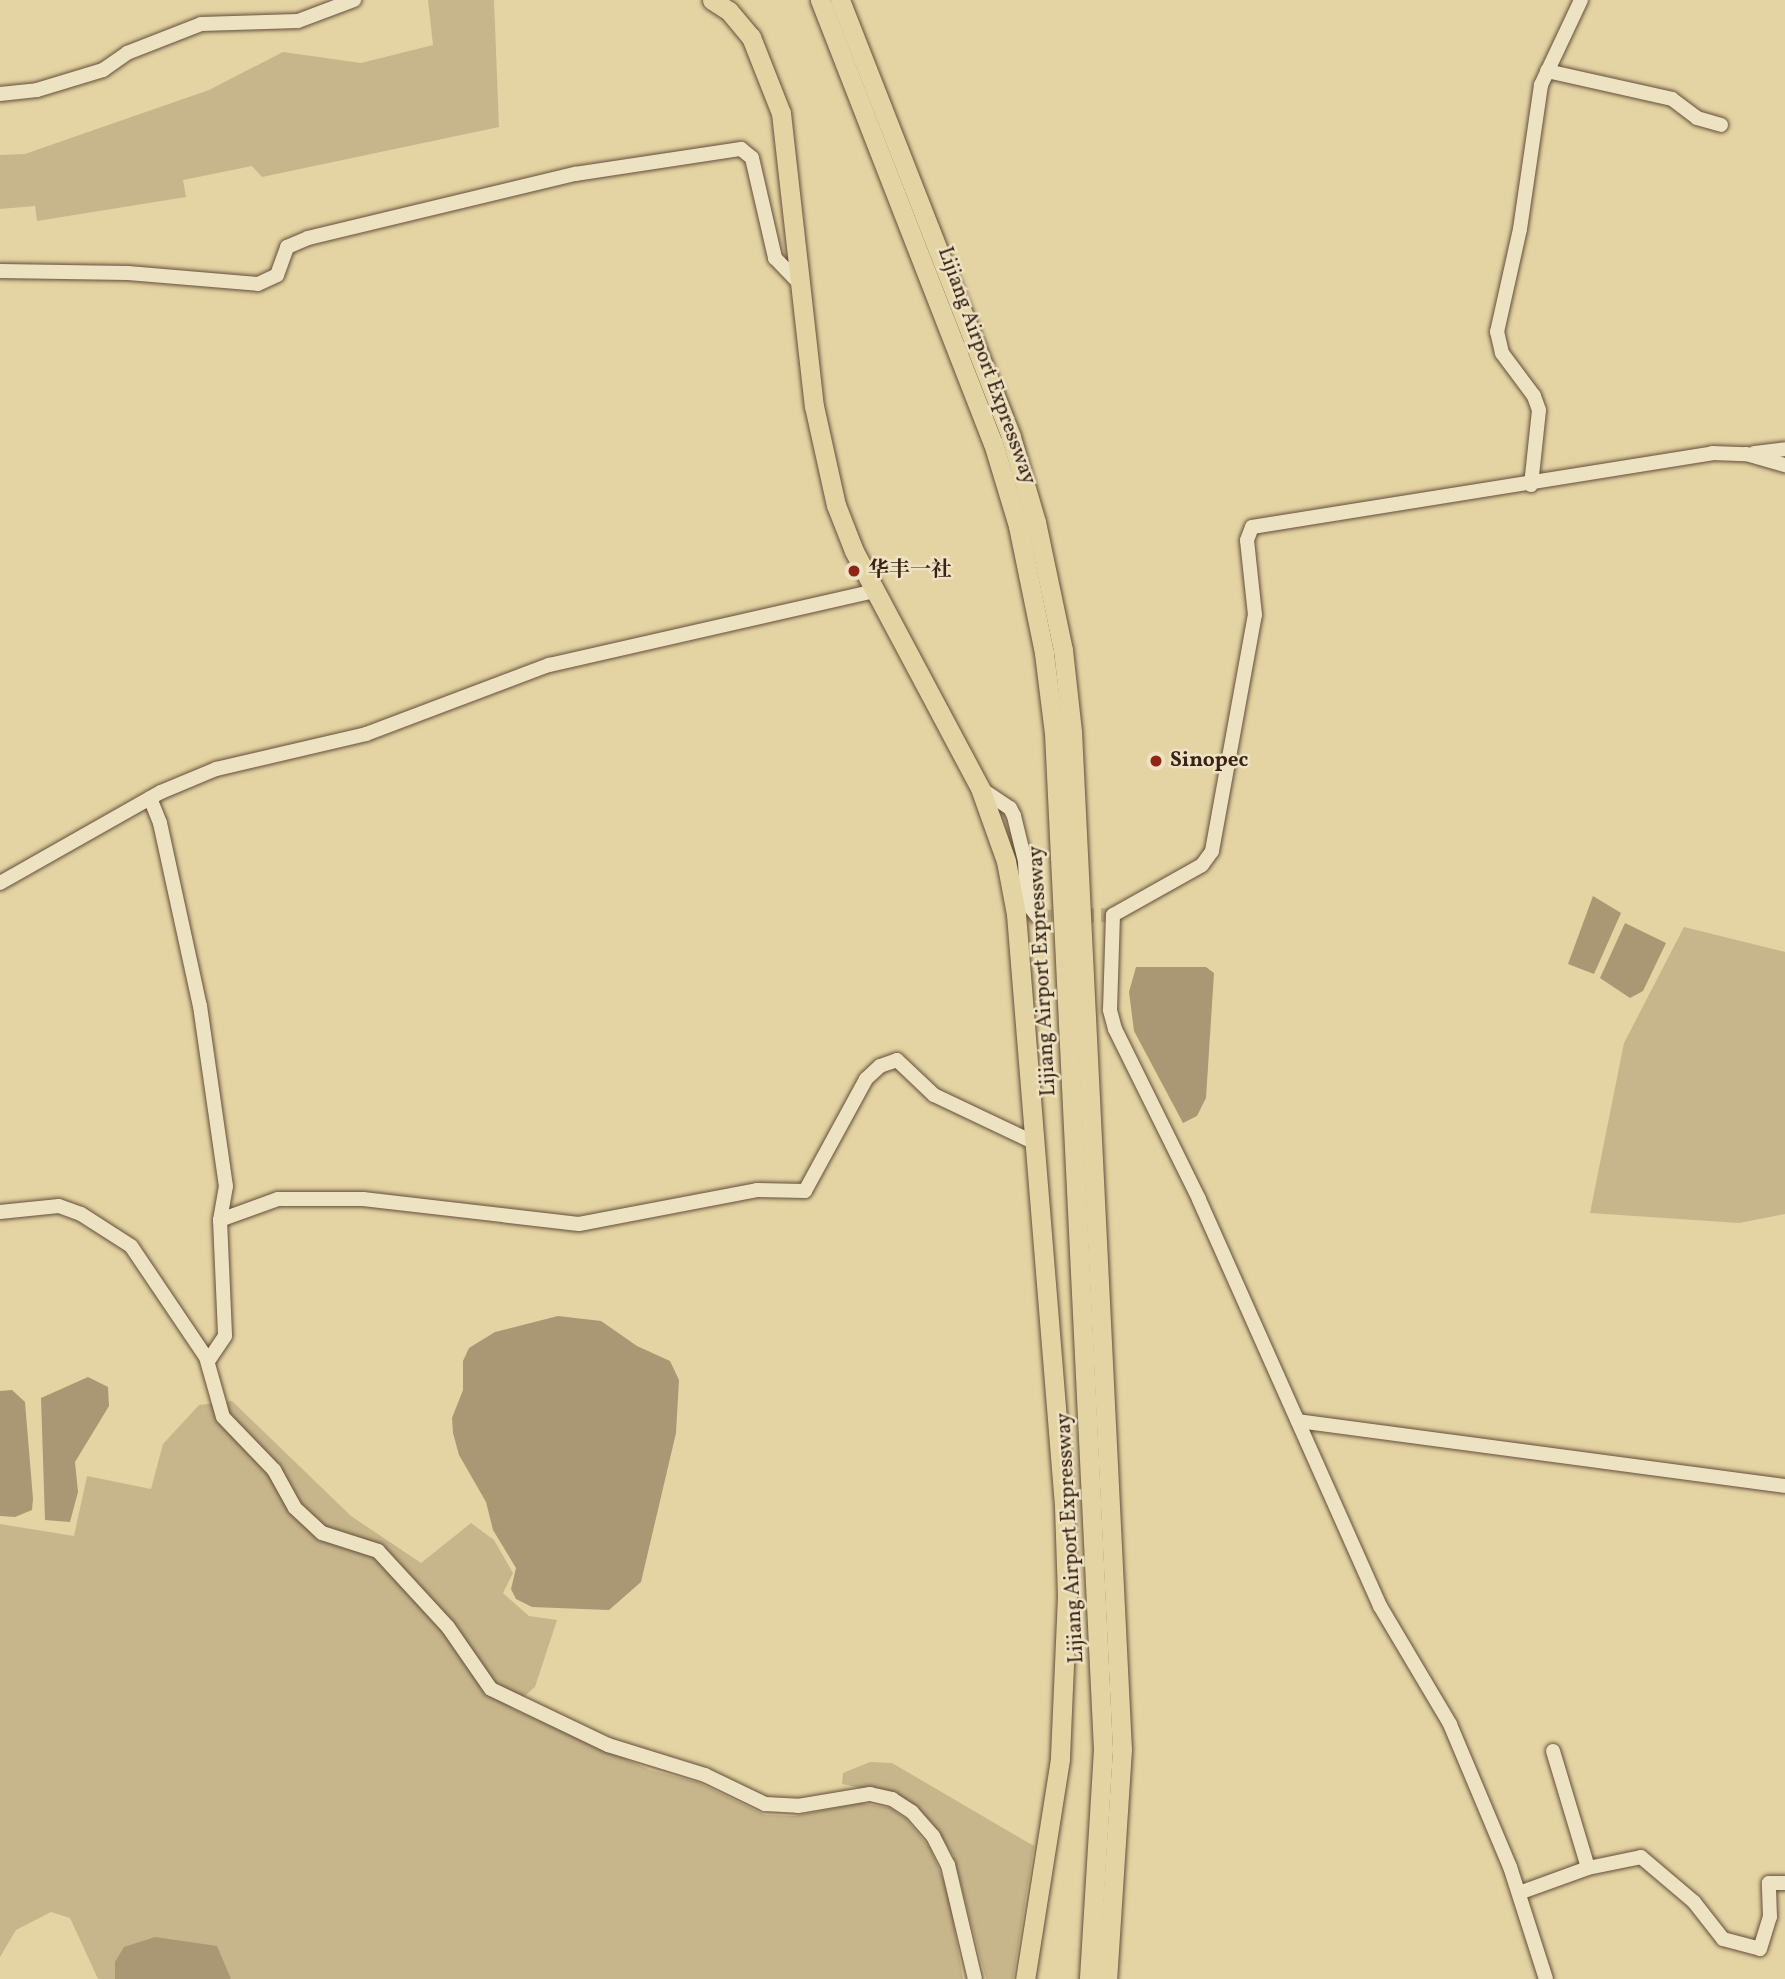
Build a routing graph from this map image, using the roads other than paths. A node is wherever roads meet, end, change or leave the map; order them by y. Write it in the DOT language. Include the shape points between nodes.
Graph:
graph roads {
  1 [pos="354,0"];
  2 [pos="712,0"];
  3 [pos="820,0"];
  4 [pos="840,0"];
  5 [pos="1581,0"];
  6 [pos="1547,71"];
  7 [pos="0,94"];
  8 [pos="1721,125"];
  9 [pos="0,271"];
  10 [pos="801,285"];
  11 [pos="1785,449"];
  12 [pos="1746,454"];
  13 [pos="1785,465"];
  14 [pos="1531,485"];
  15 [pos="876,592"];
  16 [pos="981,788"];
  17 [pos="150,798"];
  18 [pos="0,883"];
  19 [pos="1038,917"];
  20 [pos="1035,1143"];
  21 [pos="0,1212"];
  22 [pos="220,1220"];
  23 [pos="208,1361"];
  24 [pos="1298,1421"];
  25 [pos="1785,1486"];
  26 [pos="1553,1751"];
  27 [pos="1588,1868"];
  28 [pos="1785,1883"];
  29 [pos="1519,1893"];
  30 [pos="975,1979"];
  31 [pos="1025,1979"];
  32 [pos="1089,1979"];
  33 [pos="1107,1979"];
  34 [pos="1546,1979"];
  1 -- 7 [label="street" via="298,21 201,24 127,53 103,70 37,90"];
  2 -- 10 [label="highway" via="745,29 776,96"];
  3 -- 32 [label="highway, Lijiang Airport Expressway" via="993,443 1023,547 1044,653 1054,733 1103,1749"];
  4 -- 33 [label="highway, Lijiang Airport Expressway" via="1011,437 1047,568 1065,662 1074,758 1122,1749"];
  5 -- 6 [label="street"];
  6 -- 8 [label="street" via="1672,99 1697,118"];
  6 -- 14 [label="street" via="1535,113 1520,229 1497,332 1502,353 1538,403 1540,424"];
  9 -- 10 [label="street" via="128,273 258,284 277,275 287,247 308,238 575,174 741,149 752,158 775,258"];
  10 -- 15 [label="highway" via="814,406 829,482 844,528"];
  11 -- 12 [label="street"];
  12 -- 13 [label="street"];
  12 -- 14 [label="street" via="1712,453"];
  14 -- 24 [label="street" via="1249,529 1255,615 1212,851 1202,866 1113,915 1110,1010 1115,1029 1199,1199"];
  15 -- 16 [label="highway"];
  15 -- 17 [label="street" via="549,665 366,734 216,769"];
  16 -- 19 [label="street" via="1010,808 1014,816 1026,861 1027,903"];
  16 -- 20 [label="highway" via="1006,861 1016,914"];
  17 -- 18 [label="street"];
  17 -- 22 [label="street" via="160,823 200,1006 218,1114 226,1186"];
  20 -- 22 [label="street" via="934,1095 897,1060 880,1066 866,1079 805,1191 757,1190 579,1224 356,1199 278,1199"];
  20 -- 31 [label="highway" via="1064,1506 1067,1623 1056,1796"];
  21 -- 23 [label="street" via="59,1206 131,1246"];
  22 -- 23 [label="street" via="225,1331 221,1348"];
  23 -- 30 [label="street" via="223,1417 274,1471 295,1508 322,1533 378,1551 448,1628 491,1689 608,1745 705,1775 765,1804 798,1807 870,1794 892,1799 912,1812 933,1836 948,1864"];
  24 -- 25 [label="street"];
  24 -- 29 [label="street" via="1380,1606 1450,1724"];
  26 -- 27 [label="street"];
  27 -- 28 [label="street" via="1641,1857 1694,1902 1723,1939 1760,1949 1770,1917 1769,1883"];
  27 -- 29 [label="street"];
  29 -- 34 [label="street"];
}
